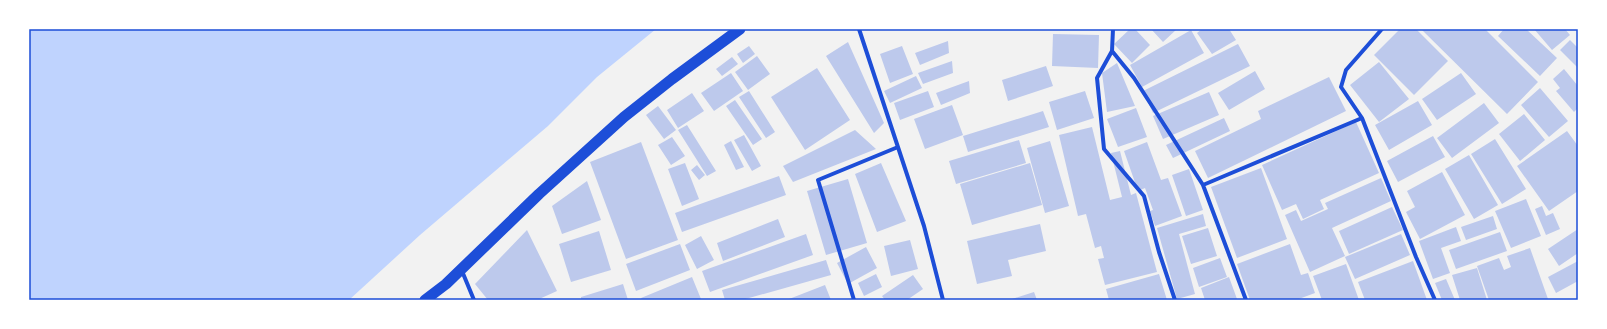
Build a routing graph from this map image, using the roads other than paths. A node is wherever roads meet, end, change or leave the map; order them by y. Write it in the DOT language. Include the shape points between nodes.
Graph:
graph roads {
  1 [pos="740,29"];
  2 [pos="858,29"];
  3 [pos="1114,29"];
  4 [pos="1382,29"];
  5 [pos="1112,51"];
  6 [pos="1362,118"];
  7 [pos="898,146"];
  8 [pos="1203,185"];
  9 [pos="461,269"];
  10 [pos="426,300"];
  11 [pos="474,300"];
  12 [pos="854,300"];
  13 [pos="943,300"];
  14 [pos="1175,300"];
  15 [pos="1246,300"];
  16 [pos="1435,300"];
  1 -- 9 [label="highway" via="624,117"];
  2 -- 7 [label="street"];
  3 -- 5 [label="street"];
  4 -- 6 [label="street" via="1346,70 1341,87"];
  5 -- 8 [label="street" via="1134,78"];
  5 -- 14 [label="street" via="1097,78 1104,149 1144,196"];
  6 -- 8 [label="street"];
  6 -- 16 [label="street"];
  7 -- 12 [label="street" via="818,180"];
  7 -- 13 [label="street" via="924,226"];
  8 -- 15 [label="street"];
  9 -- 10 [label="highway"];
  9 -- 11 [label="street"];
}
